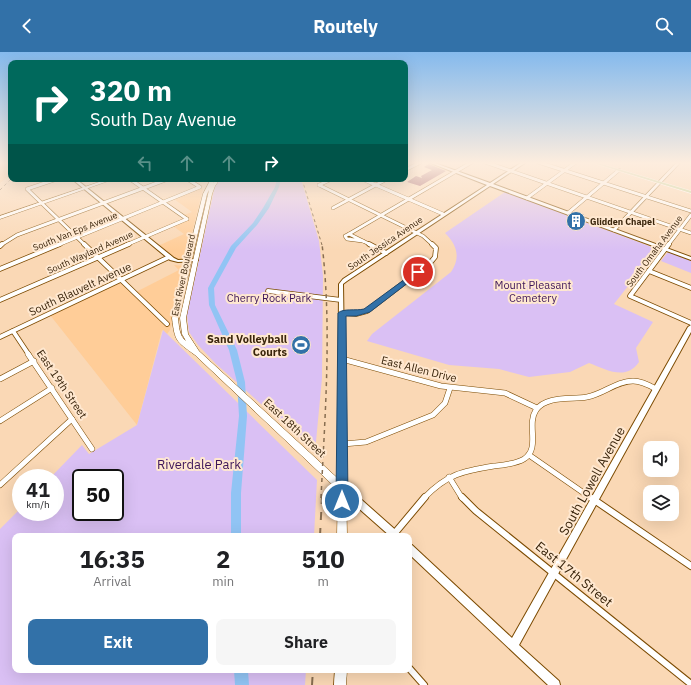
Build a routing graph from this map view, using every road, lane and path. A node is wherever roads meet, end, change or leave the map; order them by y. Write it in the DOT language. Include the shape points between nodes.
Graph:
graph roads {
  1 [pos="30,192"];
  2 [pos="75,192"];
  3 [pos="89,192"];
  4 [pos="135,192"];
  5 [pos="149,192"];
  6 [pos="190,192"];
  7 [pos="206,192"];
  8 [pos="211,192"];
  9 [pos="331,192"];
  10 [pos="363,192"];
  11 [pos="391,192"];
  12 [pos="421,192"];
  13 [pos="478,192"];
  14 [pos="510,192"];
  15 [pos="536,192"];
  16 [pos="571,192"];
  17 [pos="593,192"];
  18 [pos="629,192"];
  19 [pos="651,192"];
  20 [pos="587,197"];
  21 [pos="646,197"];
  22 [pos="527,198"];
  23 [pos="348,199"];
  24 [pos="408,199"];
  25 [pos="42,203"];
  26 [pos="104,203"];
  27 [pos="164,203"];
  28 [pos="333,208"];
  29 [pos="691,211"];
  30 [pos="568,213"];
  31 [pos="631,213"];
  32 [pos="443,214"];
  33 [pos="380,215"];
  34 [pos="691,215"];
  35 [pos="0,218"];
  36 [pos="59,219"];
  37 [pos="123,219"];
  38 [pos="680,229"];
  39 [pos="614,230"];
  40 [pos="416,232"];
  41 [pos="691,233"];
  42 [pos="77,237"];
  43 [pos="144,237"];
  44 [pos="0,246"];
  45 [pos="665,249"];
  46 [pos="386,253"];
  47 [pos="98,257"];
  48 [pos="169,257"];
  49 [pos="691,259"];
  50 [pos="188,260"];
  51 [pos="196,260"];
  52 [pos="0,269"];
  53 [pos="649,272"];
  54 [pos="121,280"];
  55 [pos="691,288"];
  56 [pos="268,291"];
  57 [pos="0,300"];
  58 [pos="341,300"];
  59 [pos="342,313"];
  60 [pos="691,323"];
  61 [pos="167,324"];
  62 [pos="691,327"];
  63 [pos="14,331"];
  64 [pos="0,338"];
  65 [pos="197,353"];
  66 [pos="342,359"];
  67 [pos="34,361"];
  68 [pos="0,379"];
  69 [pos="52,388"];
  70 [pos="450,388"];
  71 [pos="656,389"];
  72 [pos="537,408"];
  73 [pos="72,419"];
  74 [pos="0,421"];
  75 [pos="343,444"];
  76 [pos="92,449"];
  77 [pos="529,455"];
  78 [pos="449,477"];
  79 [pos="0,485"];
  80 [pos="342,488"];
  81 [pos="595,501"];
  82 [pos="342,533"];
  83 [pos="393,533"];
  84 [pos="397,533"];
  85 [pos="412,551"];
  86 [pos="690,563"];
  87 [pos="554,573"];
  88 [pos="513,646"];
  89 [pos="412,671"];
  90 [pos="341,673"];
  91 [pos="691,684"];
  92 [pos="340,685"];
  93 [pos="424,685"];
  94 [pos="555,685"];
  1 -- 25 [label="street"];
  2 -- 25 [label="main road"];
  3 -- 26 [label="street"];
  4 -- 26 [label="street"];
  5 -- 27 [label="street"];
  6 -- 27 [label="street, South Van Eps Avenue"];
  7 -- 50 [label="main road, East River Boulevard"];
  8 -- 51 [label="main road, East River Boulevard"];
  9 -- 23 [label="street"];
  10 -- 23 [label="street"];
  11 -- 24 [label="street"];
  12 -- 24 [label="street"];
  13 -- 32 [label="street, South Jessica Avenue"];
  14 -- 22 [label="street"];
  15 -- 22 [label="street"];
  16 -- 20 [label="street"];
  17 -- 20 [label="street"];
  18 -- 21 [label="street"];
  19 -- 21 [label="street"];
  20 -- 30 [label="street"];
  20 -- 31 [label="street"];
  21 -- 29 [label="street"];
  21 -- 31 [label="street"];
  22 -- 30 [label="street"];
  23 -- 28 [label="street"];
  23 -- 33 [label="street"];
  24 -- 32 [label="street"];
  24 -- 33 [label="street"];
  25 -- 35 [label="main road"];
  25 -- 36 [label="street"];
  26 -- 36 [label="street"];
  26 -- 37 [label="street"];
  27 -- 37 [label="street, South Van Eps Avenue"];
  27 -- 43 [label="street, South Wayland Avenue" via="187,219"];
  30 -- 39 [label="street"];
  31 -- 38 [label="street"];
  31 -- 39 [label="street"];
  32 -- 40 [label="street, South Jessica Avenue"];
  33 -- 40 [label="street"];
  33 -- 46 [label="street" via="345,238 363,241"];
  34 -- 38 [label="street, South Omaha Avenue"];
  36 -- 42 [label="street"];
  36 -- 44 [label="street" via="6,241"];
  37 -- 42 [label="street, South Van Eps Avenue"];
  37 -- 43 [label="street"];
  38 -- 41 [label="street"];
  38 -- 45 [label="street, South Omaha Avenue"];
  39 -- 45 [label="street"];
  40 -- 46 [label="street, South Jessica Avenue"];
  40 -- 59 [label="street" via="430,240 436,248 433,260 367,310 356,314"];
  42 -- 47 [label="street"];
  42 -- 52 [label="street, South Van Eps Avenue"];
  43 -- 47 [label="street, South Wayland Avenue"];
  43 -- 48 [label="street"];
  45 -- 49 [label="street"];
  45 -- 53 [label="street, South Omaha Avenue"];
  46 -- 58 [label="street, South Jessica Avenue" via="341,284"];
  47 -- 54 [label="street"];
  47 -- 57 [label="street, South Wayland Avenue"];
  48 -- 50 [label="street" via="176,261"];
  48 -- 54 [label="street, South Blauvelt Avenue"];
  50 -- 51 [label="street"];
  50 -- 65 [label="main road, East River Boulevard" via="175,322 180,340"];
  51 -- 65 [label="main road, East River Boulevard" via="182,322 185,334"];
  53 -- 55 [label="street"];
  53 -- 60 [label="street, South Omaha Avenue" via="630,296"];
  54 -- 61 [label="street"];
  54 -- 63 [label="street, South Blauvelt Avenue"];
  56 -- 58 [label="street"];
  58 -- 59 [label="street"];
  59 -- 66 [label="street"];
  62 -- 71 [label="street, South Lowell Avenue"];
  63 -- 64 [label="street, South Blauvelt Avenue"];
  63 -- 67 [label="street, East 19th Street"];
  65 -- 80 [label="main road, East 18th Street"];
  66 -- 70 [label="street, East Allen Drive"];
  66 -- 75 [label="street"];
  67 -- 68 [label="street"];
  67 -- 69 [label="street, East 19th Street"];
  69 -- 73 [label="street, East 19th Street"];
  69 -- 74 [label="street"];
  70 -- 72 [label="street, East Allen Drive" via="505,393"];
  70 -- 75 [label="street" via="446,402 433,415 366,442"];
  71 -- 72 [label="street" via="642,382 629,381 590,396 548,402"];
  71 -- 81 [label="street, South Lowell Avenue"];
  72 -- 77 [label="street" via="532,424 533,446"];
  73 -- 76 [label="street, East 19th Street"];
  73 -- 79 [label="street"];
  75 -- 80 [label="street"];
  77 -- 78 [label="street" via="517,461 461,472"];
  77 -- 81 [label="street"];
  78 -- 84 [label="street" via="434,488"];
  78 -- 87 [label="street, East 17th Street" via="463,499 476,511"];
  80 -- 82 [label="main road"];
  80 -- 83 [label="street, East 18th Street"];
  81 -- 86 [label="street"];
  81 -- 87 [label="street, South Lowell Avenue"];
  85 -- 88 [label="street"];
  87 -- 88 [label="street, South Lowell Avenue"];
  87 -- 91 [label="street, East 17th Street"];
  88 -- 94 [label="street"];
  89 -- 93 [label="street"];
  90 -- 92 [label="main road"];
}
